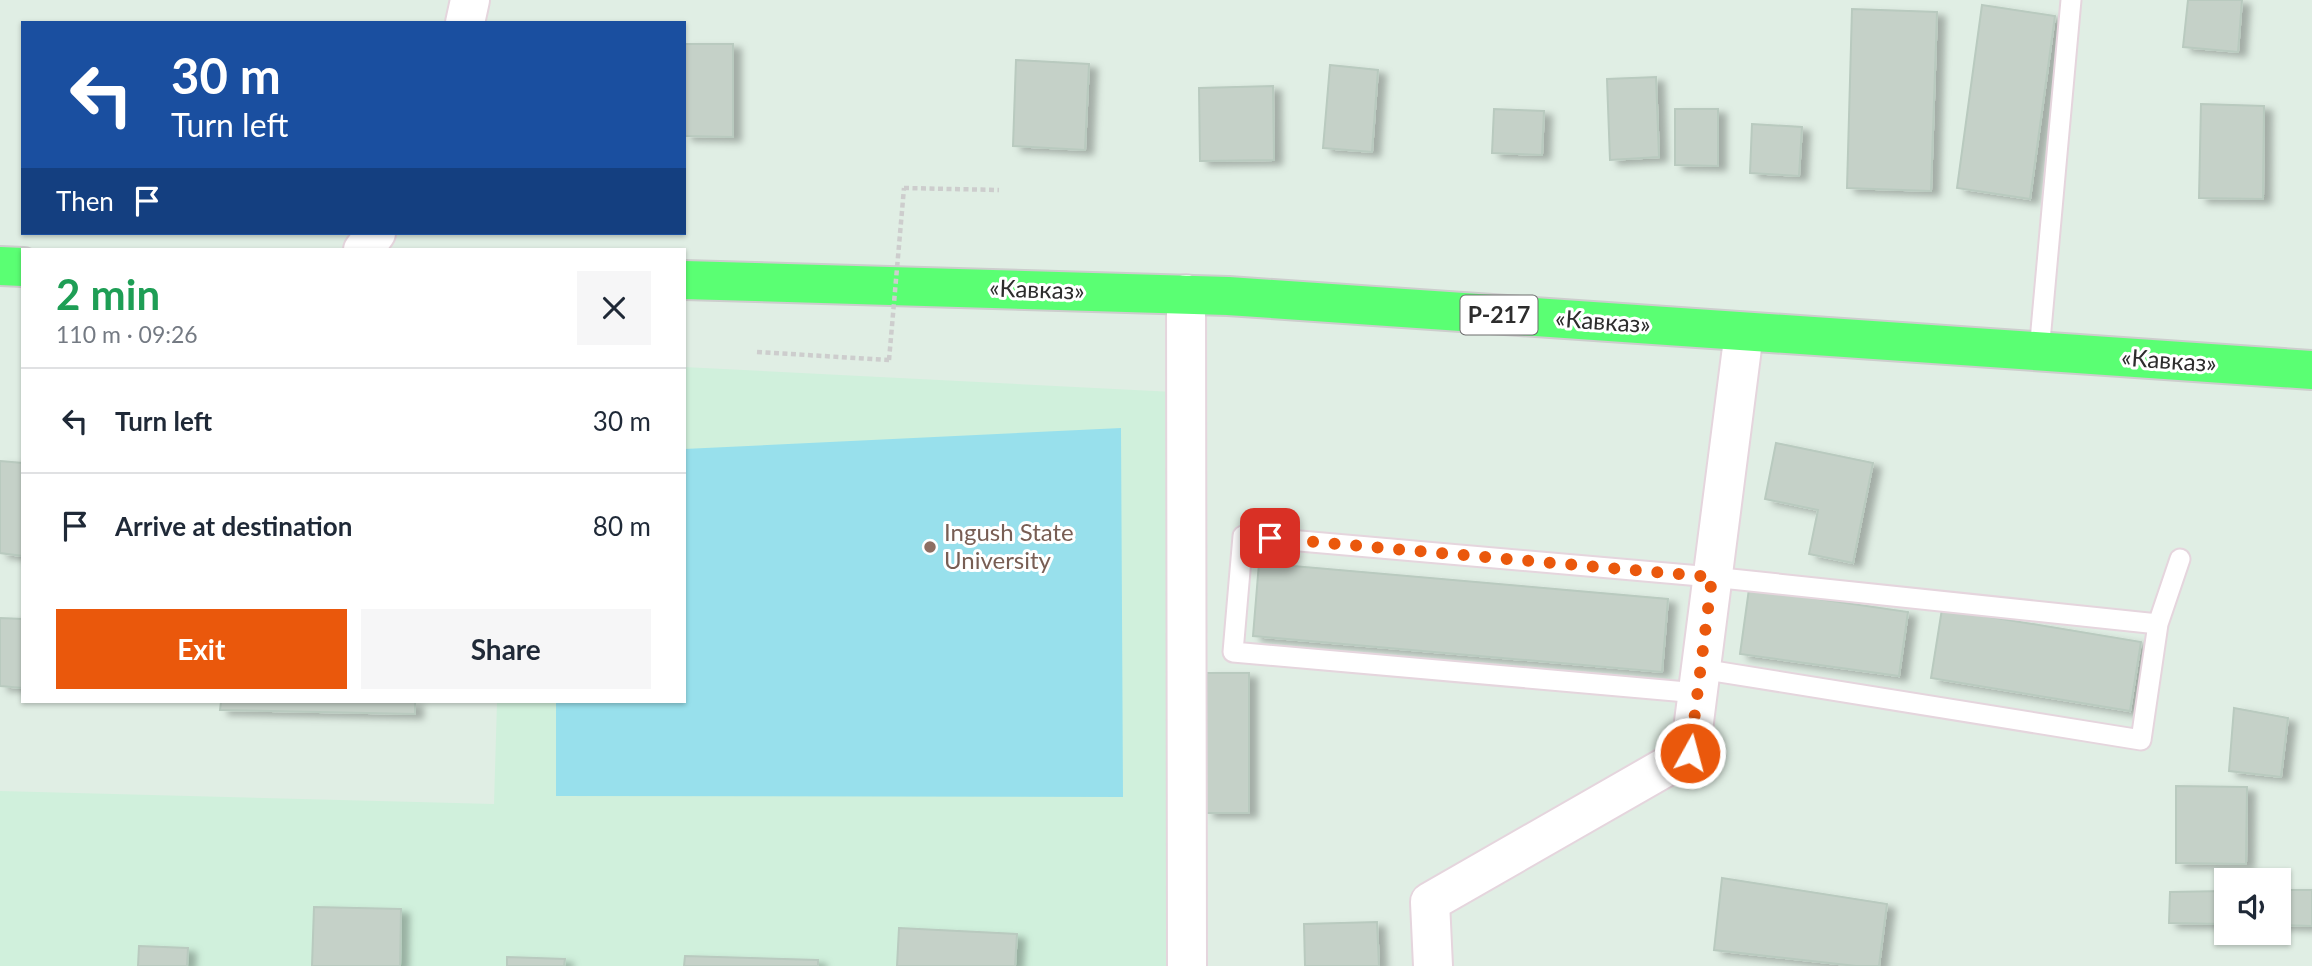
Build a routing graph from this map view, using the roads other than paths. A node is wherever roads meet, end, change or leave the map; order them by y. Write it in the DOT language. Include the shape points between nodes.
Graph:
graph roads {
  1 [pos="470,0"];
  2 [pos="2071,0"];
  3 [pos="465,21"];
  4 [pos="0,266"];
  5 [pos="21,267"];
  6 [pos="686,280"];
  7 [pos="1186,294"];
  8 [pos="1744,332"];
  9 [pos="2039,352"];
  10 [pos="2312,370"];
  11 [pos="2180,559"];
  12 [pos="1712,577"];
  13 [pos="2158,624"];
  14 [pos="1699,681"];
  15 [pos="1187,966"];
  16 [pos="1433,966"];
  1 -- 3 [label="street"];
  2 -- 9 [label="lane"];
  4 -- 5 [label="highway"];
  6 -- 7 [label="highway, «Кавказ» / Р-217"];
  7 -- 8 [label="highway, «Кавказ» / Р-217"];
  7 -- 15 [label="street"];
  8 -- 9 [label="highway, «Кавказ» / Р-217"];
  8 -- 12 [label="street"];
  9 -- 10 [label="highway, «Кавказ» / Р-217"];
  11 -- 13 [label="lane"];
  12 -- 13 [label="lane"];
  12 -- 14 [label="street"];
  12 -- 14 [label="lane" via="1242,536 1233,652"];
  13 -- 14 [label="lane" via="2141,740"];
  14 -- 16 [label="street" via="1690,753 1430,902"];
}
